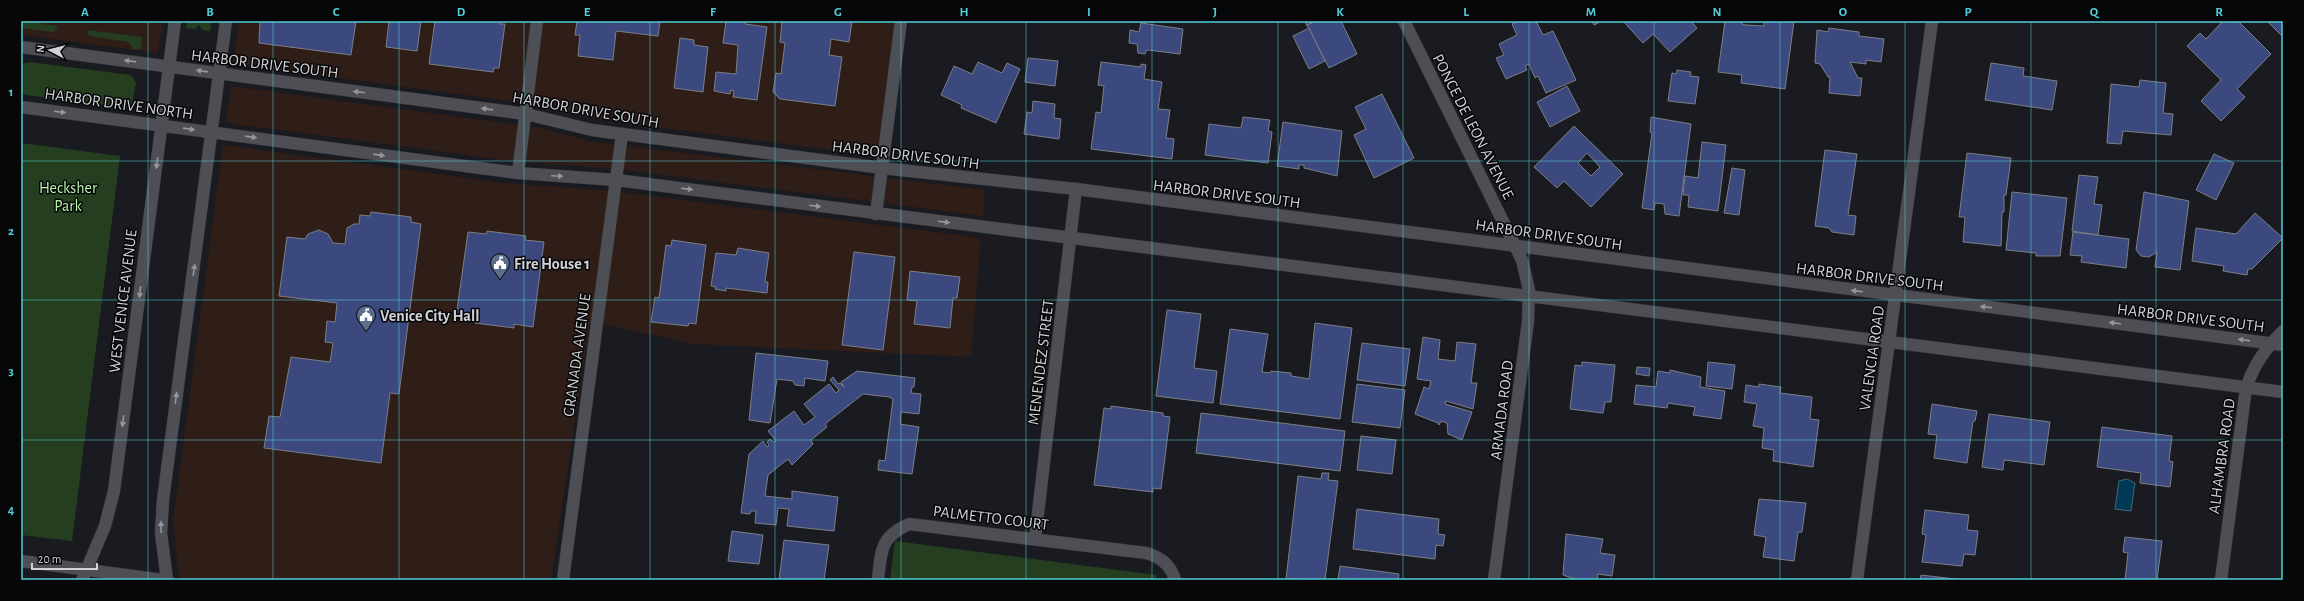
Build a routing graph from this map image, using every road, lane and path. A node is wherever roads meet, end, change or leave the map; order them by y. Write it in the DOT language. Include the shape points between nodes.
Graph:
graph roads {
  1 [pos="175,21"];
  2 [pos="226,21"];
  3 [pos="537,21"];
  4 [pos="901,21"];
  5 [pos="1404,21"];
  6 [pos="1932,21"];
  7 [pos="21,47"];
  8 [pos="169,67"];
  9 [pos="219,74"];
  10 [pos="21,107"];
  11 [pos="526,114"];
  12 [pos="162,125"];
  13 [pos="212,132"];
  14 [pos="622,134"];
  15 [pos="882,168"];
  16 [pos="518,173"];
  17 [pos="616,180"];
  18 [pos="1076,189"];
  19 [pos="876,214"];
  20 [pos="1070,238"];
  21 [pos="1516,246"];
  22 [pos="1896,296"];
  23 [pos="1530,297"];
  24 [pos="2283,331"];
  25 [pos="1889,342"];
  26 [pos="2277,344"];
  27 [pos="2246,388"];
  28 [pos="2283,392"];
  29 [pos="1035,538"];
  30 [pos="21,562"];
  31 [pos="87,569"];
  32 [pos="82,580"];
  33 [pos="163,580"];
  34 [pos="167,580"];
  35 [pos="562,580"];
  36 [pos="878,580"];
  37 [pos="1175,580"];
  38 [pos="1494,580"];
  39 [pos="1857,580"];
  40 [pos="2221,580"];
  1 -- 8 [label="street, WEST VENICE AVENUE"];
  2 -- 9 [label="street"];
  3 -- 11 [label="street"];
  4 -- 15 [label="street"];
  5 -- 21 [label="street, PONCE DE LEON AVENUE"];
  6 -- 22 [label="street, VALENCIA ROAD"];
  8 -- 7 [label="street, one-way"];
  9 -- 8 [label="street, HARBOR DRIVE SOUTH, one-way"];
  8 -- 12 [label="street, WEST VENICE AVENUE"];
  11 -- 9 [label="street, HARBOR DRIVE SOUTH, one-way"];
  9 -- 13 [label="street"];
  10 -- 12 [label="street, HARBOR DRIVE NORTH, one-way"];
  11 -- 14 [label="street, HARBOR DRIVE SOUTH" via="592,130"];
  11 -- 16 [label="street"];
  12 -- 13 [label="street, HARBOR DRIVE NORTH, one-way"];
  12 -- 31 [label="street, WEST VENICE AVENUE, one-way" via="114,491 105,526"];
  13 -- 16 [label="street, one-way"];
  34 -- 13 [label="street, one-way" via="161,513"];
  14 -- 15 [label="street, HARBOR DRIVE SOUTH"];
  14 -- 17 [label="street, GRANADA AVENUE"];
  15 -- 18 [label="street, HARBOR DRIVE SOUTH"];
  15 -- 19 [label="street"];
  16 -- 17 [label="street, one-way"];
  17 -- 19 [label="street, one-way"];
  17 -- 35 [label="street, GRANADA AVENUE"];
  18 -- 20 [label="street, MENENDEZ STREET"];
  18 -- 21 [label="street, HARBOR DRIVE SOUTH"];
  19 -- 20 [label="street, one-way"];
  20 -- 23 [label="street"];
  20 -- 29 [label="street, MENENDEZ STREET"];
  22 -- 21 [label="street, HARBOR DRIVE SOUTH, one-way"];
  21 -- 23 [label="street, ARMADA ROAD" via="1526,270"];
  22 -- 25 [label="street, VALENCIA ROAD"];
  26 -- 22 [label="street, HARBOR DRIVE SOUTH, one-way"];
  23 -- 25 [label="street"];
  23 -- 38 [label="street, ARMADA ROAD"];
  24 -- 26 [label="street, ALHAMBRA ROAD"];
  25 -- 27 [label="street"];
  25 -- 39 [label="street, VALENCIA ROAD"];
  26 -- 27 [label="street, ALHAMBRA ROAD" via="2255,364"];
  27 -- 28 [label="street"];
  27 -- 40 [label="street, ALHAMBRA ROAD"];
  29 -- 36 [label="street, PALMETTO COURT" via="909,524 890,535 883,545"];
  29 -- 37 [label="street, PALMETTO COURT" via="1138,552 1161,559 1171,570"];
  30 -- 31 [label="street"];
  31 -- 32 [label="street, WEST VENICE AVENUE"];
  31 -- 33 [label="street"];
}
